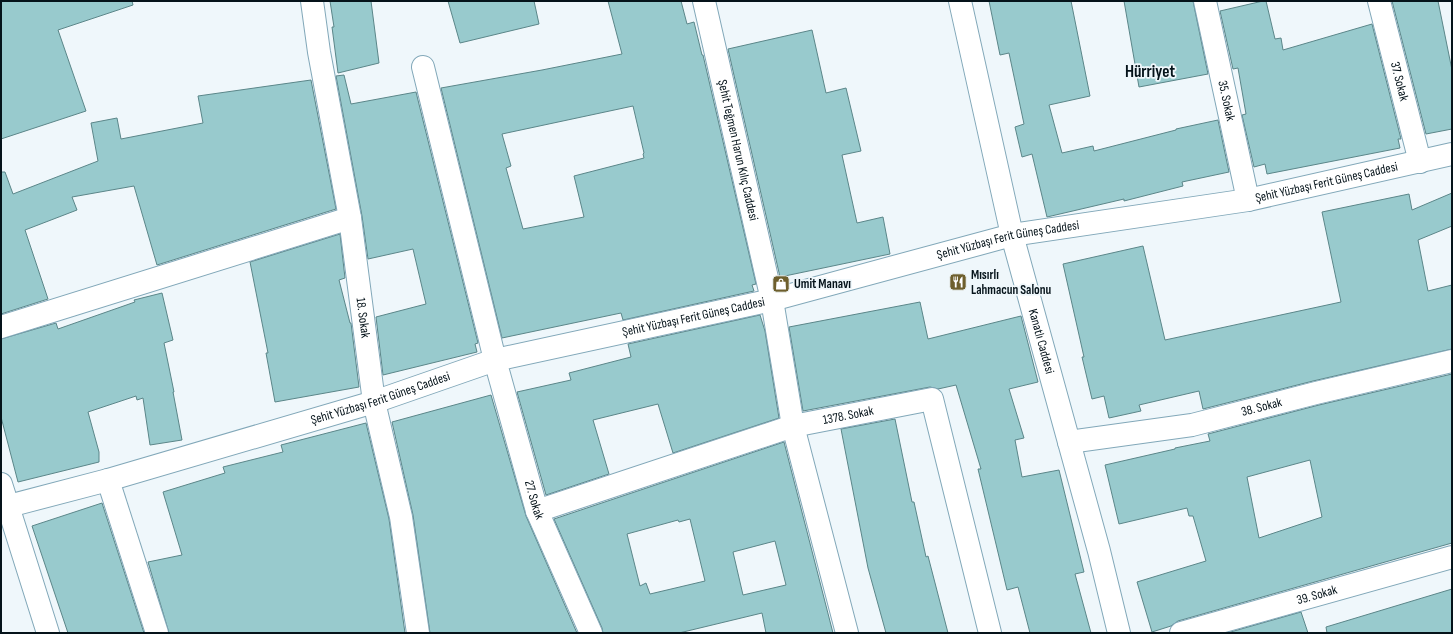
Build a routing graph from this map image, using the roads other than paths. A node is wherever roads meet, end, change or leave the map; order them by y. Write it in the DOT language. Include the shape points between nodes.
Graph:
graph roads {
  1 [pos="312,1"];
  2 [pos="704,1"];
  3 [pos="960,1"];
  4 [pos="1205,1"];
  5 [pos="1379,1"];
  6 [pos="423,67"];
  7 [pos="1452,154"];
  8 [pos="1420,162"];
  9 [pos="1248,200"];
  10 [pos="350,218"];
  11 [pos="1012,235"];
  12 [pos="772,300"];
  13 [pos="1,327"];
  14 [pos="495,360"];
  15 [pos="1452,361"];
  16 [pos="374,402"];
  17 [pos="793,426"];
  18 [pos="1069,442"];
  19 [pos="108,480"];
  20 [pos="1,484"];
  21 [pos="4,507"];
  22 [pos="537,511"];
  23 [pos="1452,556"];
  24 [pos="48,633"];
  25 [pos="157,633"];
  26 [pos="418,633"];
  27 [pos="591,633"];
  28 [pos="847,633"];
  29 [pos="990,633"];
  30 [pos="1119,633"];
  31 [pos="1181,633"];
  1 -- 10 [label="street, 18. Sokak"];
  2 -- 12 [label="street, Şehit Teğmen Harun Kılıç Caddesi"];
  3 -- 11 [label="street, Kanatlı Caddesi"];
  4 -- 9 [label="street, 35. Sokak"];
  5 -- 8 [label="street, 37. Sokak"];
  6 -- 14 [label="street, 27. Sokak"];
  7 -- 8 [label="street, Şehit Yüzbaşı Ferit Güneş Caddesi"];
  8 -- 9 [label="street, Şehit Yüzbaşı Ferit Güneş Caddesi"];
  9 -- 11 [label="street, Şehit Yüzbaşı Ferit Güneş Caddesi"];
  10 -- 13 [label="street"];
  10 -- 16 [label="street, 18. Sokak"];
  11 -- 12 [label="street, Şehit Yüzbaşı Ferit Güneş Caddesi"];
  11 -- 18 [label="street, Kanatlı Caddesi"];
  12 -- 14 [label="street, Şehit Yüzbaşı Ferit Güneş Caddesi"];
  12 -- 17 [label="street"];
  14 -- 16 [label="street, Şehit Yüzbaşı Ferit Güneş Caddesi"];
  14 -- 22 [label="street, 27. Sokak"];
  15 -- 18 [label="street, 38. Sokak" via="1192,425"];
  16 -- 19 [label="street, Şehit Yüzbaşı Ferit Güneş Caddesi"];
  16 -- 26 [label="street, 18. Sokak" via="401,517"];
  17 -- 22 [label="street, 1378. Sokak"];
  17 -- 28 [label="street"];
  17 -- 29 [label="street, 1378. Sokak" via="932,399"];
  18 -- 30 [label="street, Kanatlı Caddesi"];
  19 -- 21 [label="street, Şehit Yüzbaşı Ferit Güneş Caddesi"];
  19 -- 25 [label="street"];
  20 -- 21 [label="street"];
  21 -- 24 [label="street"];
  22 -- 27 [label="street, 27. Sokak"];
  23 -- 31 [label="street, 39. Sokak"];
}
